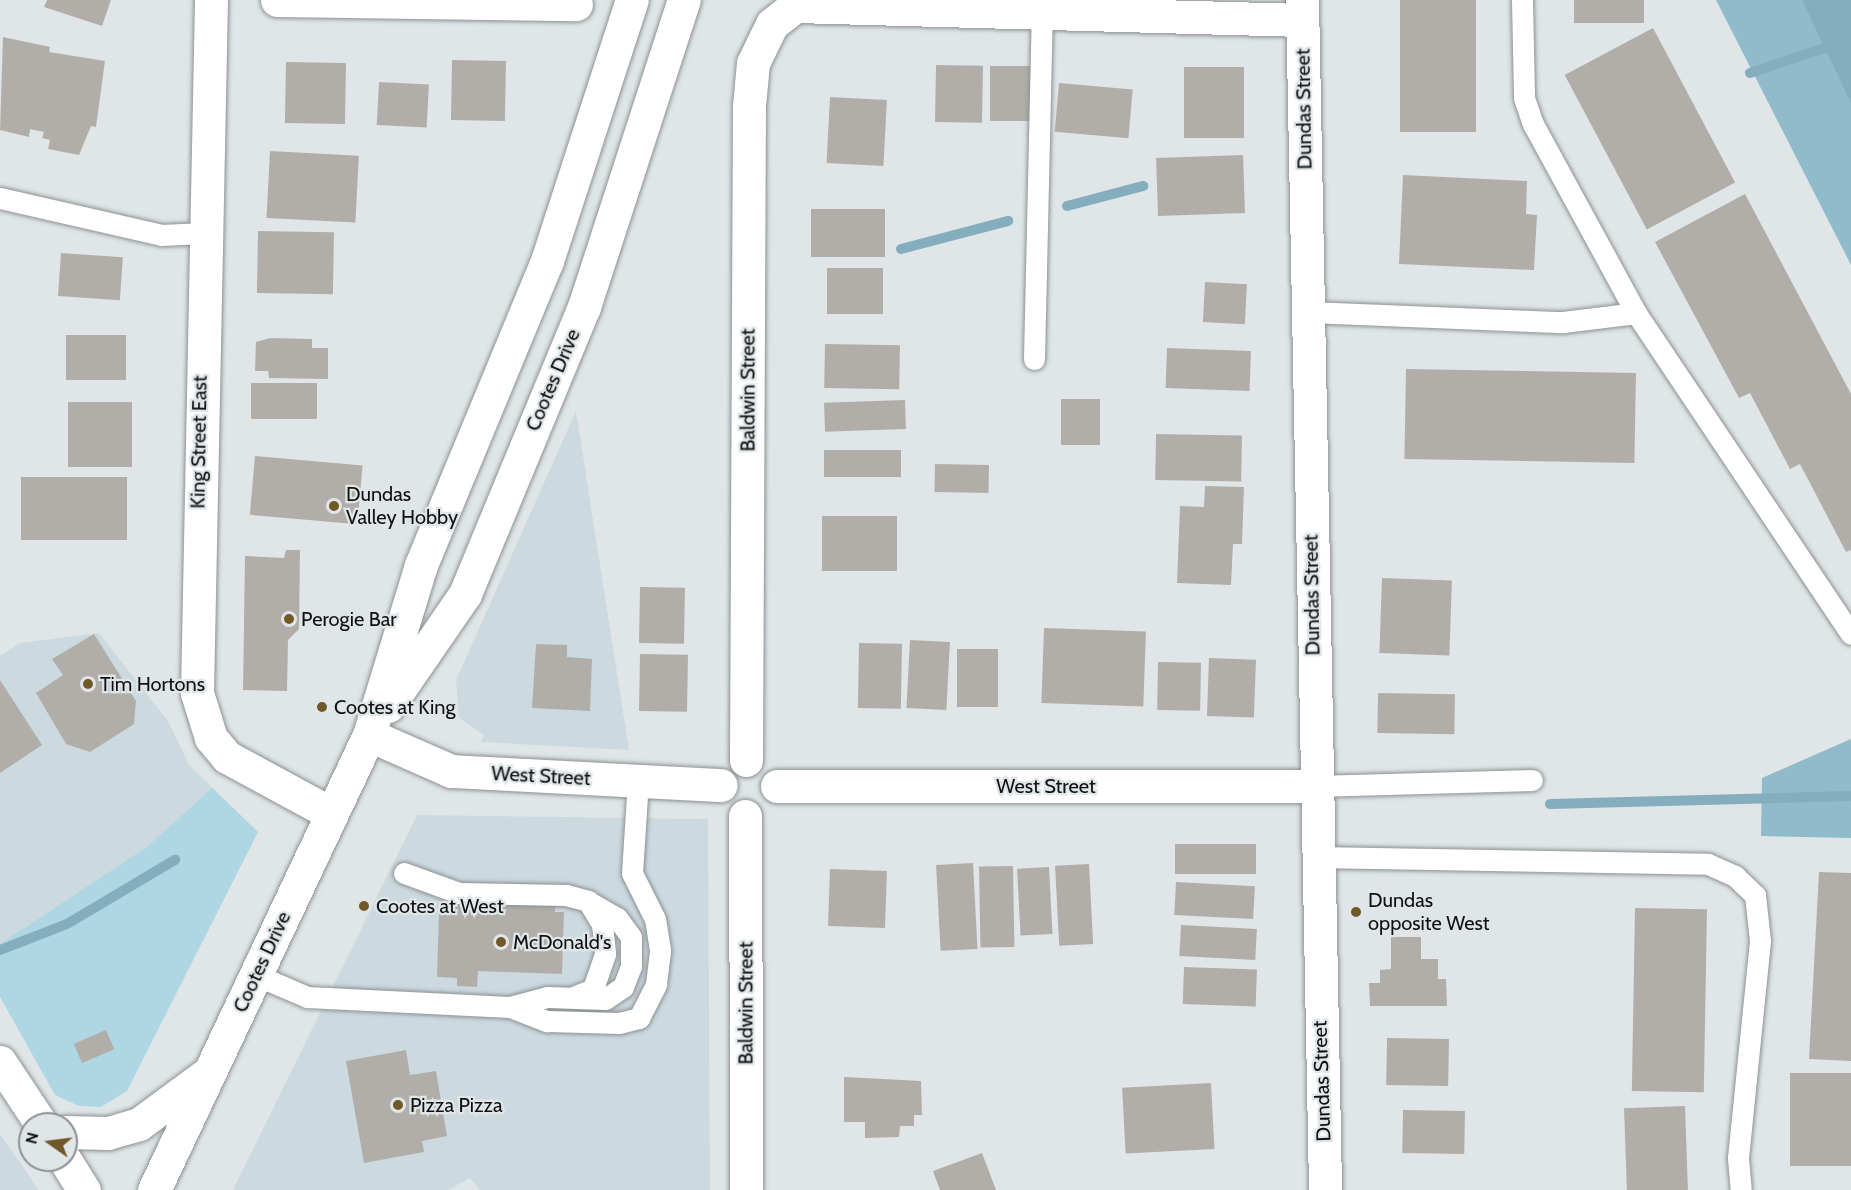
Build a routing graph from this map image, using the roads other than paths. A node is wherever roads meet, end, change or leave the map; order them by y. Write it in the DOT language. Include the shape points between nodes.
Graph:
graph roads {
  1 [pos="211,0"];
  2 [pos="277,0"];
  3 [pos="632,0"];
  4 [pos="684,0"];
  5 [pos="1522,0"];
  6 [pos="576,4"];
  7 [pos="1302,10"];
  8 [pos="1042,12"];
  9 [pos="0,198"];
  10 [pos="204,233"];
  11 [pos="1309,312"];
  12 [pos="1636,313"];
  13 [pos="1034,359"];
  14 [pos="1851,634"];
  15 [pos="369,735"];
  16 [pos="746,760"];
  17 [pos="1532,780"];
  18 [pos="638,781"];
  19 [pos="721,784"];
  20 [pos="777,786"];
  21 [pos="1315,786"];
  22 [pos="332,814"];
  23 [pos="745,816"];
  24 [pos="1316,857"];
  25 [pos="404,873"];
  26 [pos="256,975"];
  27 [pos="510,1007"];
  28 [pos="0,1062"];
  29 [pos="213,1069"];
  30 [pos="33,1112"];
  31 [pos="78,1132"];
  32 [pos="73,1172"];
  33 [pos="84,1190"];
  34 [pos="154,1190"];
  35 [pos="746,1190"];
  36 [pos="1324,1190"];
  37 [pos="1741,1190"];
  1 -- 10 [label="street, King Street East"];
  2 -- 6 [label="street"];
  3 -- 15 [label="street, Cootes Drive" via="547,261 421,565"];
  4 -- 15 [label="street, Cootes Drive" via="584,307 465,594"];
  5 -- 12 [label="lane" via="1524,98 1533,124"];
  7 -- 8 [label="street"];
  7 -- 11 [label="street, Dundas Street"];
  8 -- 13 [label="lane"];
  8 -- 16 [label="street, Baldwin Street" via="795,6 772,24 753,63 749,106"];
  9 -- 10 [label="lane" via="161,235"];
  10 -- 22 [label="street, King Street East" via="197,693 211,738 226,757"];
  11 -- 12 [label="lane" via="1563,322"];
  11 -- 21 [label="street, Dundas Street"];
  12 -- 14 [label="lane"];
  15 -- 18 [label="street, West Street" via="451,771"];
  15 -- 22 [label="street, Cootes Drive"];
  16 -- 19 [label="street" via="729,768"];
  16 -- 20 [label="street" via="766,766"];
  17 -- 21 [label="lane"];
  18 -- 19 [label="street, West Street"];
  18 -- 27 [label="lane" via="632,873 655,919 660,950 656,984 645,1008 639,1018 619,1023 547,1021"];
  19 -- 23 [label="street" via="727,806"];
  20 -- 21 [label="street, West Street"];
  20 -- 23 [label="street" via="764,811"];
  21 -- 24 [label="street, Dundas Street"];
  22 -- 26 [label="street, Cootes Drive"];
  23 -- 35 [label="street, Baldwin Street"];
  24 -- 36 [label="street, Dundas Street"];
  24 -- 37 [label="lane" via="1708,864 1735,876 1755,895 1760,941 1738,1158"];
  25 -- 27 [label="lane" via="459,892 566,895 588,901 602,924 605,954 594,989 573,997 548,997"];
  26 -- 27 [label="lane" via="307,997"];
  26 -- 29 [label="street, Cootes Drive"];
  28 -- 30 [label="street"];
  29 -- 31 [label="street" via="139,1124 108,1133"];
  29 -- 34 [label="street, Cootes Drive"];
  32 -- 33 [label="street"];
}
